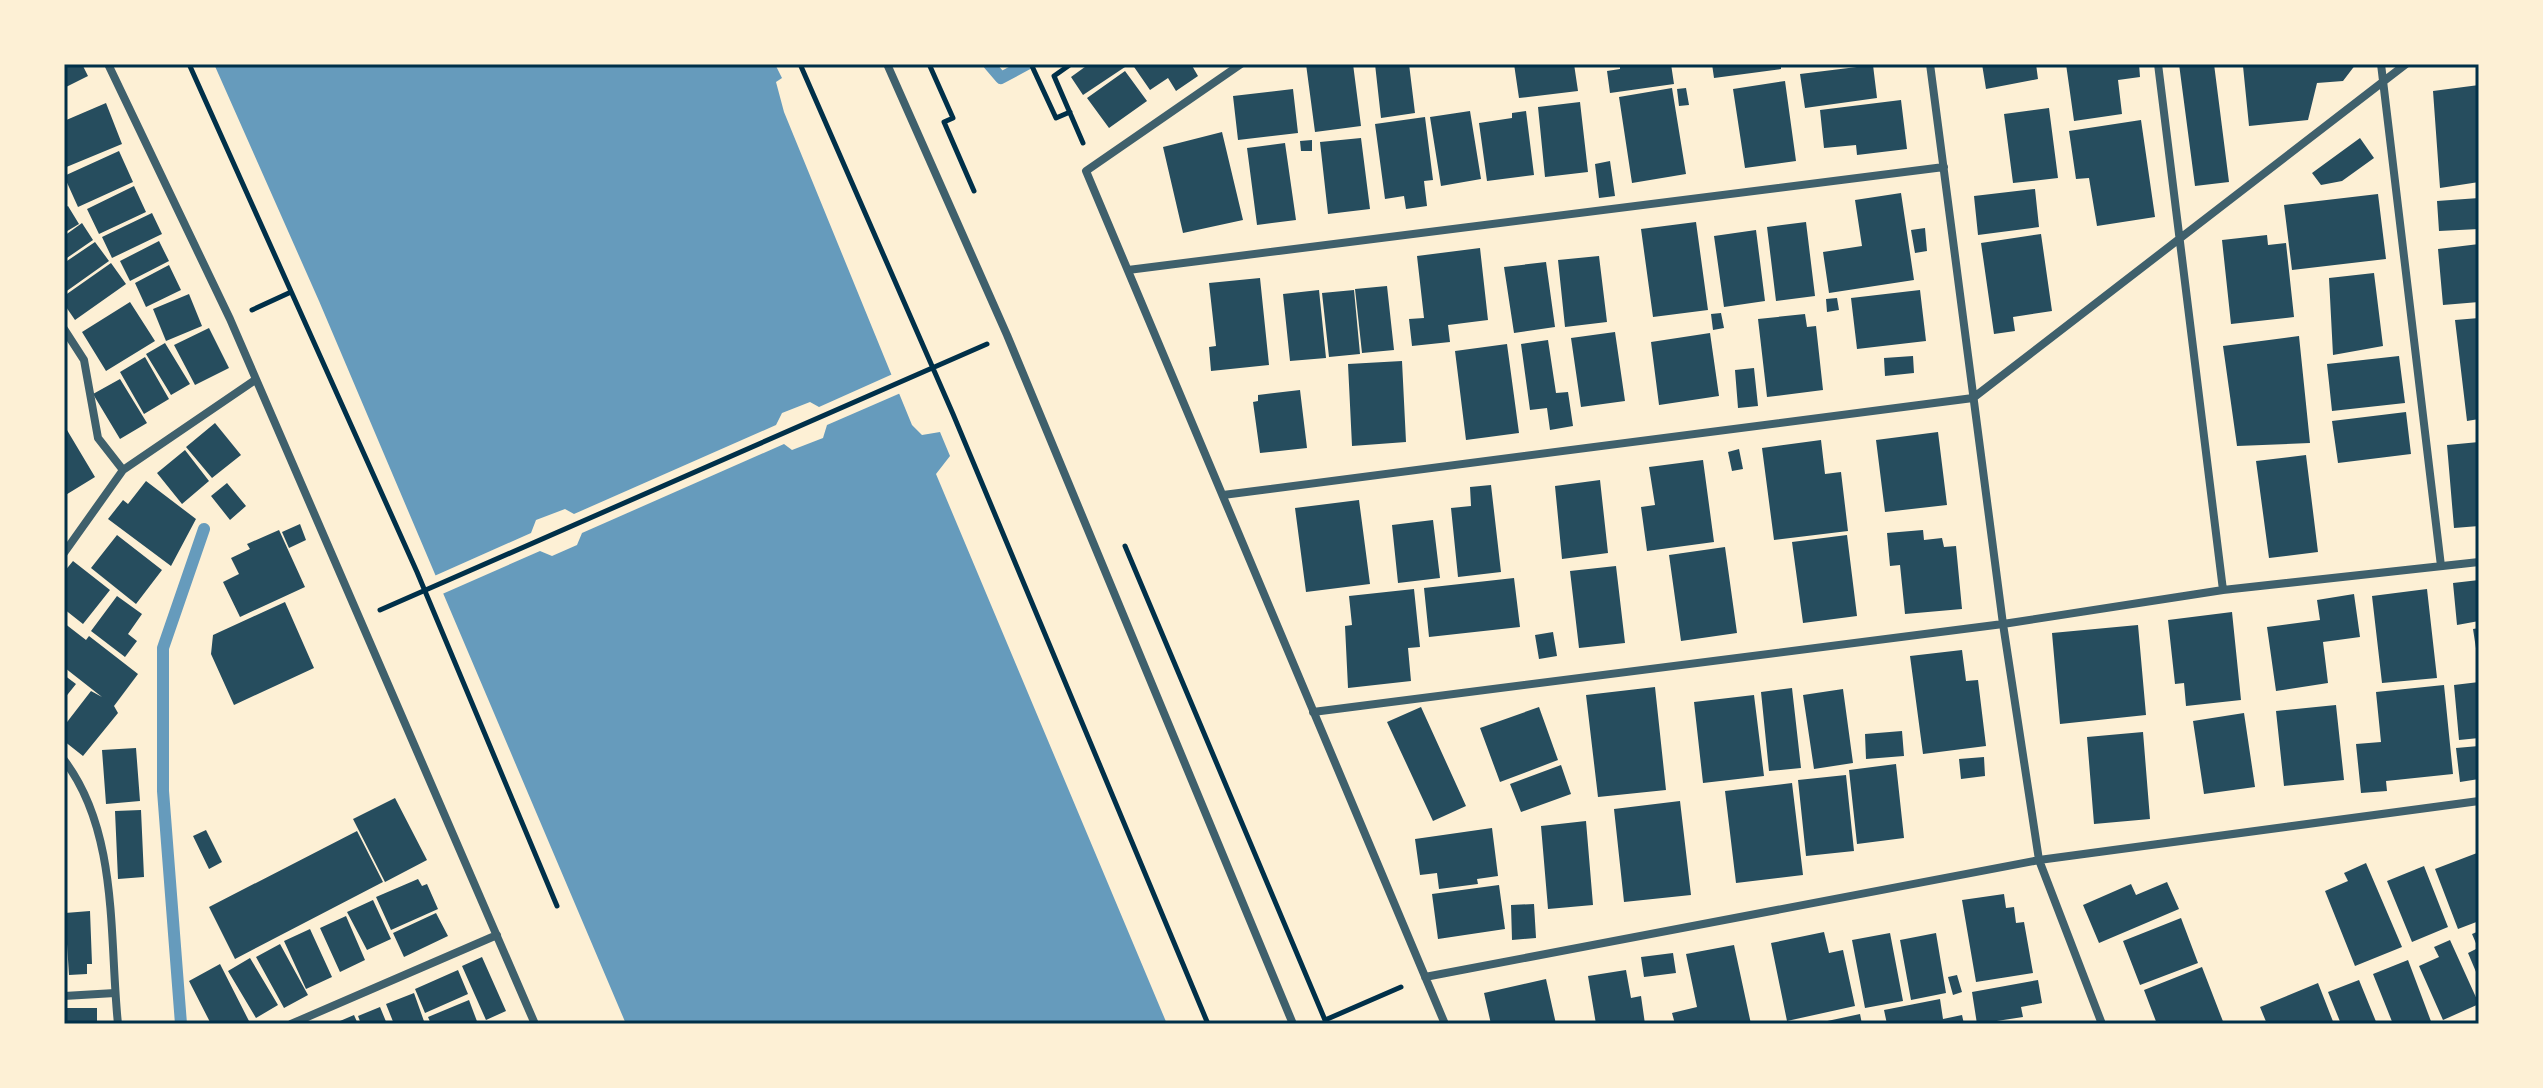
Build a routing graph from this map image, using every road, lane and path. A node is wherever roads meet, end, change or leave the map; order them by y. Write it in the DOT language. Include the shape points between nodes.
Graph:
graph roads {
  1 [pos="108,64"];
  2 [pos="189,64"];
  3 [pos="800,64"];
  4 [pos="887,64"];
  5 [pos="929,64"];
  6 [pos="1031,64"];
  7 [pos="1071,64"];
  8 [pos="1241,64"];
  9 [pos="1930,64"];
  10 [pos="2158,64"];
  11 [pos="2381,64"];
  12 [pos="2406,64"];
  13 [pos="2383,82"];
  14 [pos="1070,112"];
  15 [pos="1093,165"];
  16 [pos="1944,167"];
  17 [pos="976,194"];
  18 [pos="2177,241"];
  19 [pos="1128,270"];
  20 [pos="291,292"];
  21 [pos="230,319"];
  22 [pos="64,329"];
  23 [pos="992,342"];
  24 [pos="255,380"];
  25 [pos="1973,398"];
  26 [pos="123,470"];
  27 [pos="1223,495"];
  28 [pos="1124,542"];
  29 [pos="64,553"];
  30 [pos="2479,562"];
  31 [pos="2441,566"];
  32 [pos="2223,590"];
  33 [pos="370,614"];
  34 [pos="2003,624"];
  35 [pos="1313,712"];
  36 [pos="64,760"];
  37 [pos="2479,801"];
  38 [pos="2039,860"];
  39 [pos="557,906"];
  40 [pos="497,935"];
  41 [pos="1425,977"];
  42 [pos="1401,987"];
  43 [pos="115,993"];
  44 [pos="64,996"];
  45 [pos="118,1024"];
  46 [pos="291,1024"];
  47 [pos="535,1024"];
  48 [pos="1208,1024"];
  49 [pos="1293,1024"];
  50 [pos="1445,1024"];
  51 [pos="2102,1024"];
  1 -- 21 [label="street"];
  2 -- 20 [label="path"];
  3 -- 48 [label="path"];
  4 -- 49 [label="street" via="1007,335"];
  5 -- 17 [label="path" via="953,118 944,122"];
  6 -- 14 [label="path" via="1056,118"];
  7 -- 14 [label="path" via="1054,76"];
  8 -- 15 [label="street"];
  9 -- 16 [label="street"];
  10 -- 18 [label="street"];
  11 -- 13 [label="street"];
  12 -- 13 [label="street"];
  13 -- 18 [label="street"];
  13 -- 31 [label="street"];
  14 -- 15 [label="path"];
  15 -- 19 [label="street" via="1086,171"];
  16 -- 19 [label="street"];
  16 -- 25 [label="street"];
  18 -- 25 [label="street"];
  18 -- 32 [label="street"];
  19 -- 27 [label="street"];
  20 -- 21 [label="path"];
  20 -- 39 [label="path" via="417,572"];
  21 -- 24 [label="street"];
  22 -- 26 [label="street" via="84,360 98,438"];
  23 -- 33 [label="path"];
  24 -- 26 [label="street"];
  24 -- 40 [label="street"];
  25 -- 27 [label="street"];
  25 -- 34 [label="street"];
  26 -- 29 [label="street"];
  27 -- 35 [label="street"];
  28 -- 42 [label="path" via="1325,1020"];
  30 -- 31 [label="street"];
  31 -- 32 [label="street"];
  32 -- 34 [label="street"];
  34 -- 35 [label="street"];
  34 -- 38 [label="street"];
  35 -- 41 [label="street"];
  36 -- 43 [label="street" via="84,792 109,888"];
  37 -- 38 [label="street"];
  38 -- 41 [label="street"];
  38 -- 51 [label="street"];
  40 -- 46 [label="street"];
  40 -- 47 [label="street"];
  41 -- 50 [label="street"];
  43 -- 44 [label="street"];
  43 -- 45 [label="street"];
}
